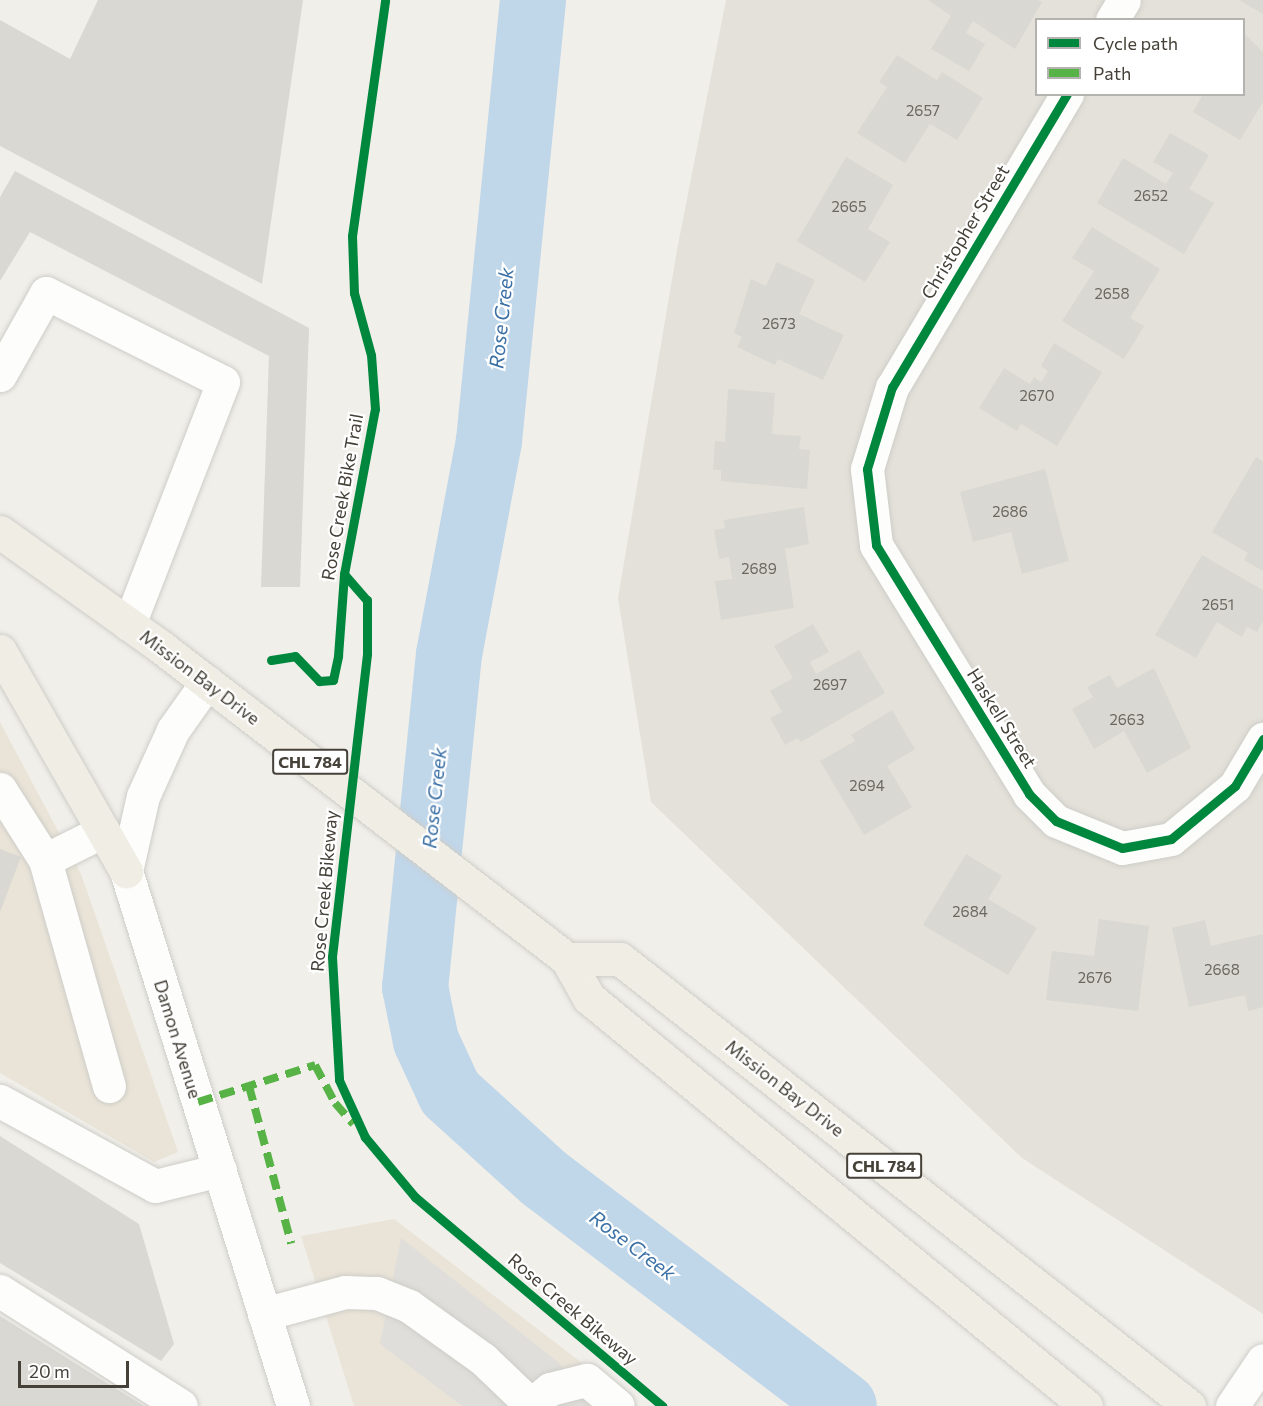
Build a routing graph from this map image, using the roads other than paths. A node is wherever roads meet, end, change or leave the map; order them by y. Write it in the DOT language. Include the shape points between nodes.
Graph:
graph roads {
  1 [pos="1124,0"];
  2 [pos="1113,18"];
  3 [pos="1066,96"];
  4 [pos="0,375"];
  5 [pos="892,387"];
  6 [pos="0,532"];
  7 [pos="129,624"];
  8 [pos="0,651"];
  9 [pos="8,678"];
  10 [pos="207,682"];
  11 [pos="1263,739"];
  12 [pos="0,789"];
  13 [pos="103,831"];
  14 [pos="45,860"];
  15 [pos="126,871"];
  16 [pos="567,959"];
  17 [pos="109,1086"];
  18 [pos="0,1101"];
  19 [pos="220,1170"];
  20 [pos="0,1291"];
  21 [pos="264,1314"];
  22 [pos="1263,1360"];
  23 [pos="529,1405"];
  24 [pos="181,1406"];
  25 [pos="293,1406"];
  26 [pos="618,1406"];
  27 [pos="1086,1406"];
  28 [pos="1189,1406"];
  29 [pos="1232,1406"];
  1 -- 2 [label="street"];
  3 -- 5 [label="street, Christopher Street"];
  4 -- 7 [label="street" via="46,293 223,382"];
  5 -- 11 [label="street, Haskell Street" via="867,469 876,545 1029,794 1056,821 1122,848 1171,839 1235,786"];
  6 -- 7 [label="main road, Mission Bay Drive / CHL 784"];
  7 -- 10 [label="main road, Mission Bay Drive / CHL 784"];
  8 -- 9 [label="main road"];
  9 -- 13 [label="main road"];
  10 -- 15 [label="street" via="173,730 143,796"];
  10 -- 16 [label="main road, Mission Bay Drive / CHL 784"];
  12 -- 14 [label="street"];
  13 -- 14 [label="street"];
  13 -- 15 [label="main road"];
  14 -- 17 [label="street"];
  15 -- 19 [label="street, Damon Avenue"];
  16 -- 27 [label="main road, Mission Bay Drive / CHL 784" via="589,998"];
  16 -- 28 [label="main road, Mission Bay Drive / CHL 784" via="620,959"];
  18 -- 19 [label="street" via="154,1186"];
  19 -- 21 [label="street, Damon Avenue"];
  20 -- 24 [label="street"];
  21 -- 23 [label="street" via="345,1292 377,1293 409,1306 483,1359"];
  21 -- 25 [label="street, Damon Avenue"];
  22 -- 29 [label="street"];
  23 -- 26 [label="street" via="550,1389 587,1380"];
}
